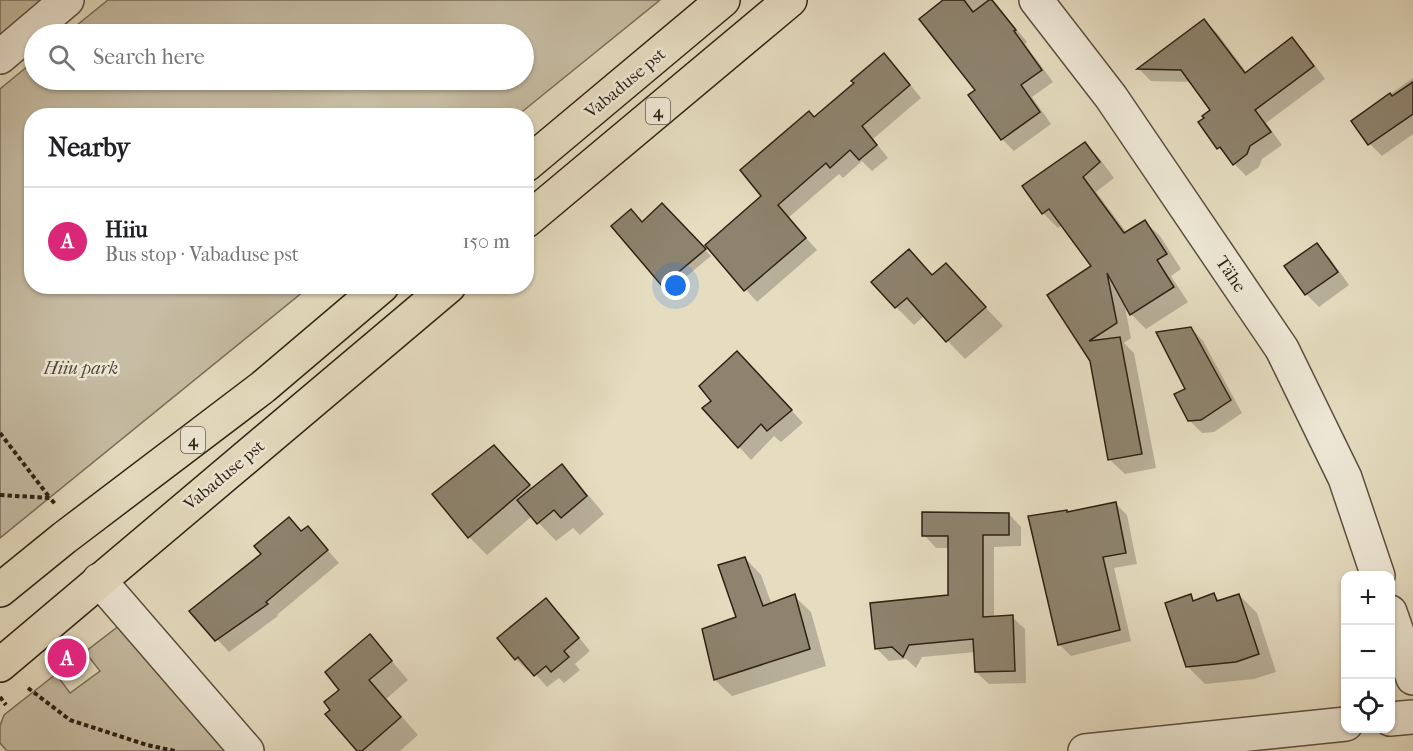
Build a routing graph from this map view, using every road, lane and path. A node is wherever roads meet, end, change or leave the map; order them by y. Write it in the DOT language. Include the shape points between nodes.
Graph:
graph roads {
  1 [pos="67,0"];
  2 [pos="723,0"];
  3 [pos="790,0"];
  4 [pos="1036,0"];
  5 [pos="39,24"];
  6 [pos="24,37"];
  7 [pos="0,57"];
  8 [pos="534,158"];
  9 [pos="534,215"];
  10 [pos="373,294"];
  11 [pos="439,294"];
  12 [pos="0,433"];
  13 [pos="0,495"];
  14 [pos="50,498"];
  15 [pos="61,513"];
  16 [pos="1376,571"];
  17 [pos="99,580"];
  18 [pos="0,591"];
  19 [pos="1395,625"];
  20 [pos="0,665"];
  21 [pos="1413,678"];
  22 [pos="28,688"];
  23 [pos="0,696"];
  24 [pos="6,705"];
  25 [pos="1413,717"];
  26 [pos="1395,719"];
  27 [pos="1341,725"];
  28 [pos="175,751"];
  29 [pos="247,751"];
  30 [pos="1085,751"];
  1 -- 5 [label="street"];
  2 -- 8 [label="highway, Vabaduse pst / 4"];
  3 -- 9 [label="highway, 4"];
  4 -- 16 [label="street, Tähe" via="1111,97 1282,349 1345,478"];
  6 -- 7 [label="street"];
  10 -- 18 [label="highway, 4" via="263,387"];
  11 -- 17 [label="highway, Vabaduse pst"];
  12 -- 14 [label="path"];
  13 -- 14 [label="path"];
  14 -- 15 [label="path"];
  17 -- 20 [label="highway, Vabaduse pst"];
  17 -- 29 [label="street"];
  19 -- 21 [label="street"];
  22 -- 28 [label="path" via="70,720"];
  23 -- 24 [label="path"];
  25 -- 26 [label="street"];
  27 -- 30 [label="street"];
}
